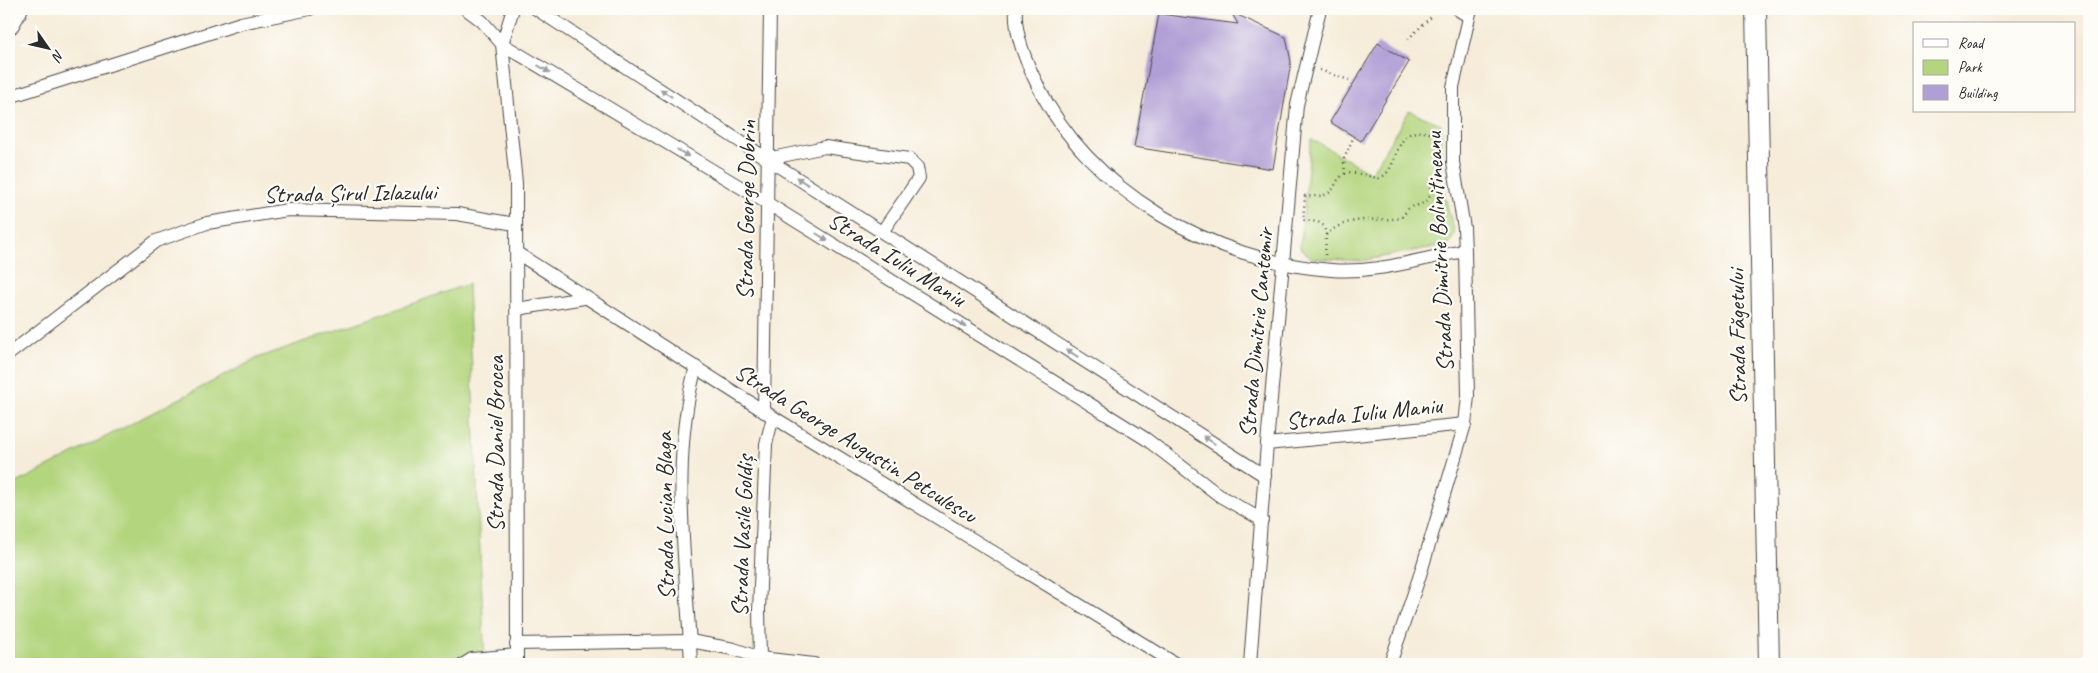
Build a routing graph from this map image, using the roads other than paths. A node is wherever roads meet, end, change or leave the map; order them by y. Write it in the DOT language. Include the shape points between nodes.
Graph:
graph roads {
  1 [pos="18,9"];
  2 [pos="310,9"];
  3 [pos="466,9"];
  4 [pos="513,9"];
  5 [pos="536,9"];
  6 [pos="770,9"];
  7 [pos="1016,9"];
  8 [pos="1320,9"];
  9 [pos="1756,9"];
  10 [pos="1465,11"];
  11 [pos="9,25"];
  12 [pos="502,44"];
  13 [pos="9,97"];
  14 [pos="767,159"];
  15 [pos="767,203"];
  16 [pos="515,224"];
  17 [pos="882,232"];
  18 [pos="1465,251"];
  19 [pos="517,253"];
  20 [pos="1283,263"];
  21 [pos="584,298"];
  22 [pos="517,309"];
  23 [pos="9,354"];
  24 [pos="696,367"];
  25 [pos="769,415"];
  26 [pos="1465,424"];
  27 [pos="1267,444"];
  28 [pos="1265,476"];
  29 [pos="1262,520"];
  30 [pos="690,641"];
  31 [pos="517,654"];
  32 [pos="762,661"];
  33 [pos="464,664"];
  34 [pos="691,664"];
  35 [pos="814,664"];
  36 [pos="1176,664"];
  37 [pos="1250,664"];
  38 [pos="1390,664"];
  39 [pos="1769,664"];
  1 -- 11 [label="main road"];
  2 -- 13 [label="street" via="241,22"];
  3 -- 12 [label="street, Strada Iuliu Maniu" via="482,21"];
  4 -- 12 [label="street"];
  14 -- 5 [label="street, Strada Iuliu Maniu, one-way"];
  6 -- 14 [label="street, Strada George Dobrin"];
  7 -- 20 [label="street" via="1015,20 1026,62 1045,100 1068,136 1103,171 1142,202 1196,234 1243,253"];
  8 -- 20 [label="street, Strada Dimitrie Cantemir" via="1297,105"];
  9 -- 39 [label="main road, Strada Făgetului"];
  10 -- 18 [label="street, Strada Dimitrie Bolinitineanu" via="1453,87 1453,162"];
  12 -- 15 [label="street, Strada Iuliu Maniu, one-way"];
  12 -- 16 [label="street" via="516,183"];
  14 -- 15 [label="street, Strada George Dobrin"];
  17 -- 14 [label="street, Strada Iuliu Maniu, one-way"];
  14 -- 17 [label="street" via="825,147 909,159 917,167 919,178"];
  15 -- 25 [label="street, Strada George Dobrin"];
  15 -- 29 [label="street, Strada Iuliu Maniu, one-way" via="1146,439 1220,496"];
  16 -- 19 [label="street, Strada Daniel Brocea"];
  16 -- 23 [label="street, Strada Șirul Izlazului" via="457,214 288,210 207,223 156,241"];
  28 -- 17 [label="street, Strada Iuliu Maniu, one-way"];
  18 -- 20 [label="street" via="1364,271"];
  18 -- 26 [label="street, Strada Dimitrie Bolinitineanu" via="1468,396"];
  19 -- 21 [label="street, Strada George Augustin Petculescu"];
  19 -- 22 [label="street, Strada Daniel Brocea"];
  20 -- 27 [label="street, Strada Dimitrie Cantemir"];
  21 -- 22 [label="street"];
  21 -- 24 [label="street, Strada George Augustin Petculescu"];
  22 -- 31 [label="street, Strada Daniel Brocea"];
  24 -- 25 [label="street, Strada George Augustin Petculescu"];
  24 -- 30 [label="street, Strada Lucian Blaga" via="684,422 682,490"];
  25 -- 32 [label="street, Strada Vasile Goldiș" via="759,610"];
  25 -- 36 [label="street, Strada George Augustin Petculescu"];
  26 -- 27 [label="street, Strada Iuliu Maniu"];
  26 -- 38 [label="street, Strada Dimitrie Bolinitineanu"];
  27 -- 28 [label="street, Strada Dimitrie Cantemir"];
  28 -- 29 [label="street, Strada Dimitrie Cantemir"];
  29 -- 37 [label="street, Strada Dimitrie Cantemir"];
  30 -- 31 [label="street, Strada Vasile Goldiș"];
  30 -- 32 [label="street, Strada Vasile Goldiș" via="734,649"];
  30 -- 34 [label="street, Strada Lucian Blaga"];
  31 -- 33 [label="street, Strada Vasile Goldiș" via="472,659"];
  32 -- 35 [label="street, Strada Vasile Goldiș"];
}
